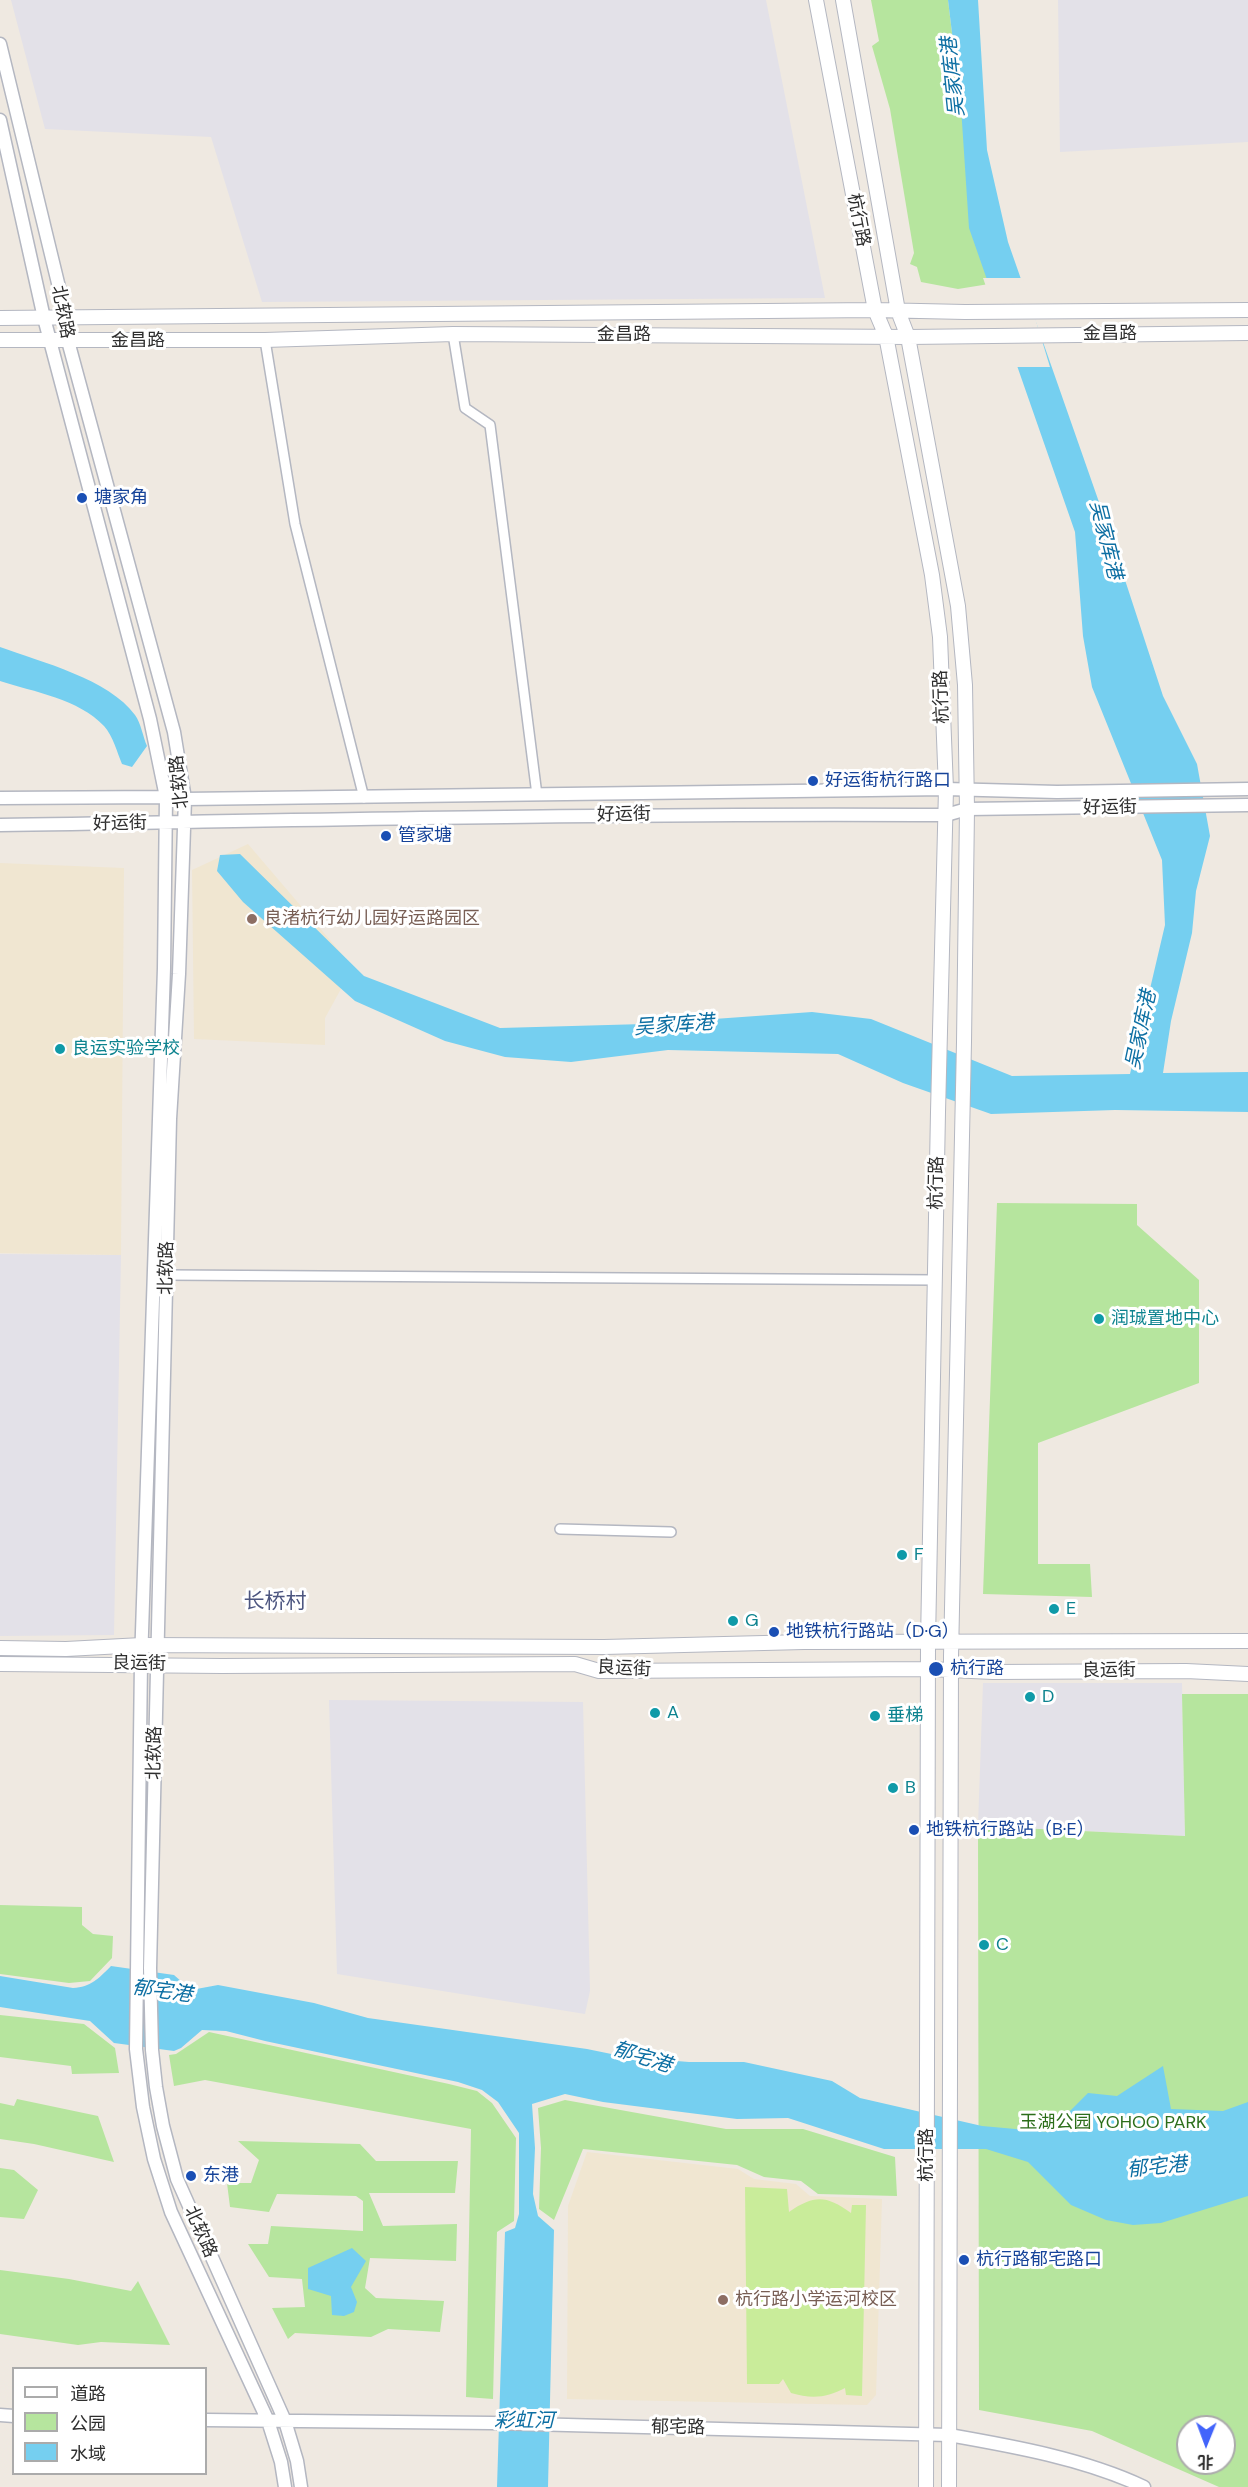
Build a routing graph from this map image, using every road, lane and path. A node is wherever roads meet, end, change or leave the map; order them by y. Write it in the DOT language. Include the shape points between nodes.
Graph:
graph roads {
  1 [pos="816,0"];
  2 [pos="843,0"];
  3 [pos="0,44"];
  4 [pos="0,120"];
  5 [pos="875,310"];
  6 [pos="1248,310"];
  7 [pos="898,311"];
  8 [pos="66,316"];
  9 [pos="0,318"];
  10 [pos="44,318"];
  11 [pos="1248,333"];
  12 [pos="453,334"];
  13 [pos="886,336"];
  14 [pos="908,337"];
  15 [pos="0,340"];
  16 [pos="51,340"];
  17 [pos="265,340"];
  18 [pos="68,341"];
  19 [pos="946,789"];
  20 [pos="1248,789"];
  21 [pos="967,791"];
  22 [pos="537,795"];
  23 [pos="166,796"];
  24 [pos="0,798"];
  25 [pos="364,798"];
  26 [pos="185,799"];
  27 [pos="1248,805"];
  28 [pos="967,809"];
  29 [pos="946,814"];
  30 [pos="166,823"];
  31 [pos="184,823"];
  32 [pos="0,825"];
  33 [pos="167,1275"];
  34 [pos="935,1280"];
  35 [pos="560,1529"];
  36 [pos="671,1533"];
  37 [pos="928,1641"];
  38 [pos="1248,1641"];
  39 [pos="951,1643"];
  40 [pos="142,1645"];
  41 [pos="158,1646"];
  42 [pos="0,1648"];
  43 [pos="0,1664"];
  44 [pos="141,1664"];
  45 [pos="157,1665"];
  46 [pos="928,1669"];
  47 [pos="951,1669"];
  48 [pos="1248,1674"];
  49 [pos="207,2420"];
  50 [pos="268,2421"];
  51 [pos="285,2421"];
  52 [pos="925,2434"];
  53 [pos="949,2435"];
  54 [pos="285,2487"];
  55 [pos="301,2487"];
  56 [pos="926,2487"];
  57 [pos="949,2487"];
  58 [pos="1143,2487"];
  1 -- 5 [label="main road, 杭行路"];
  2 -- 7 [label="main road, 杭行路"];
  3 -- 8 [label="street, 北软路"];
  4 -- 10 [label="street, 北软路"];
  5 -- 7 [label="main road, 金昌路"];
  5 -- 8 [label="main road, 金昌路"];
  5 -- 13 [label="main road, 杭行路"];
  6 -- 7 [label="main road, 金昌路"];
  7 -- 14 [label="main road, 杭行路"];
  8 -- 10 [label="main road, 金昌路"];
  8 -- 18 [label="street, 北软路"];
  9 -- 10 [label="main road, 金昌路"];
  10 -- 16 [label="street, 北软路"];
  11 -- 14 [label="main road, 金昌路"];
  12 -- 13 [label="main road, 金昌路"];
  12 -- 17 [label="main road, 金昌路"];
  12 -- 22 [label="street" via="465,408 489,425"];
  13 -- 14 [label="main road, 金昌路"];
  13 -- 19 [label="main road, 杭行路" via="932,575 940,637"];
  14 -- 21 [label="main road, 杭行路" via="958,606 965,685"];
  15 -- 16 [label="main road, 金昌路"];
  16 -- 18 [label="main road, 金昌路"];
  16 -- 23 [label="street, 北软路" via="150,719"];
  17 -- 18 [label="main road, 金昌路"];
  17 -- 25 [label="street" via="295,524"];
  18 -- 26 [label="street, 北软路" via="174,732"];
  19 -- 21 [label="street, 好运街"];
  19 -- 22 [label="street, 好运街"];
  19 -- 29 [label="main road, 杭行路"];
  20 -- 21 [label="street, 好运街"];
  21 -- 28 [label="main road, 杭行路"];
  22 -- 25 [label="street, 好运街"];
  23 -- 24 [label="street, 好运街"];
  23 -- 26 [label="street, 好运街"];
  23 -- 30 [label="street, 北软路"];
  25 -- 26 [label="street, 好运街"];
  26 -- 31 [label="street, 北软路"];
  27 -- 28 [label="street, 好运街"];
  28 -- 29 [label="street, 好运街"];
  28 -- 39 [label="main road, 杭行路"];
  29 -- 31 [label="street, 好运街" via="701,813"];
  29 -- 34 [label="main road, 杭行路"];
  30 -- 31 [label="street, 好运街"];
  30 -- 32 [label="street, 好运街"];
  30 -- 40 [label="street, 北软路"];
  31 -- 33 [label="street, 北软路"];
  33 -- 34 [label="street"];
  33 -- 41 [label="street, 北软路"];
  34 -- 37 [label="main road, 杭行路"];
  35 -- 36 [label="street"];
  37 -- 39 [label="main road, 良运街"];
  37 -- 41 [label="main road, 良运街" via="604,1647"];
  37 -- 46 [label="main road, 杭行路"];
  38 -- 39 [label="main road, 良运街"];
  39 -- 47 [label="main road, 杭行路"];
  40 -- 41 [label="main road, 良运街"];
  40 -- 42 [label="main road, 良运街"];
  40 -- 44 [label="street, 北软路"];
  41 -- 45 [label="street, 北软路"];
  43 -- 44 [label="main road, 良运街"];
  44 -- 45 [label="main road, 良运街"];
  44 -- 50 [label="street, 北软路" via="136,2049 143,2107 171,2212"];
  45 -- 46 [label="main road, 良运街" via="575,1664 599,1671"];
  45 -- 51 [label="street, 北软路" via="150,1968 152,2050 163,2126 177,2179"];
  46 -- 47 [label="main road, 良运街"];
  46 -- 52 [label="main road, 杭行路"];
  47 -- 48 [label="main road, 良运街"];
  47 -- 53 [label="main road, 杭行路"];
  49 -- 50 [label="street, 郁宅路"];
  50 -- 51 [label="street, 郁宅路"];
  50 -- 54 [label="street, 北软路"];
  51 -- 52 [label="street, 郁宅路"];
  51 -- 55 [label="street, 北软路"];
  52 -- 53 [label="street, 郁宅路"];
  52 -- 56 [label="main road, 杭行路"];
  53 -- 57 [label="main road, 杭行路"];
  53 -- 58 [label="street, 郁宅路" via="1018,2446"];
}
